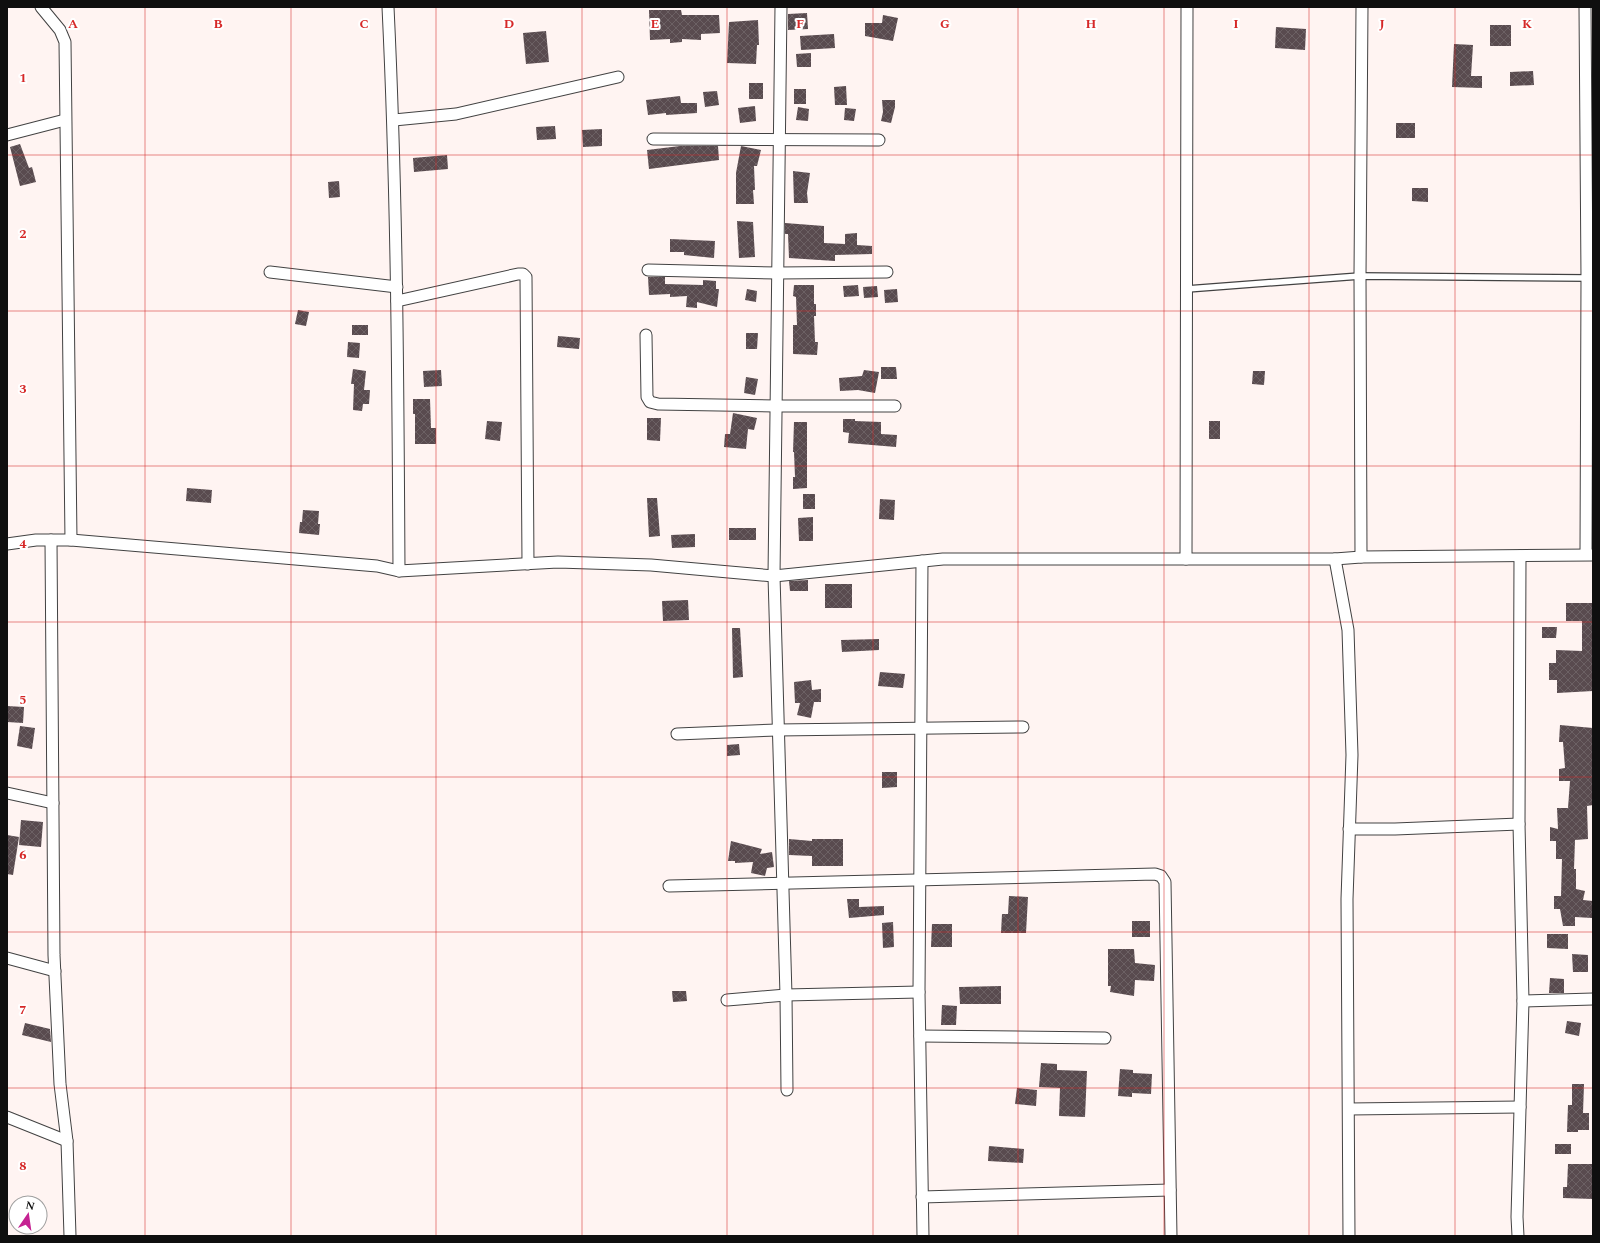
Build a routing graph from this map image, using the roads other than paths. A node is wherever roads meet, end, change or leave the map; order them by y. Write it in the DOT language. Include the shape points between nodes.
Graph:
graph roads {
  1 [pos="41,7"];
  2 [pos="388,7"];
  3 [pos="781,7"];
  4 [pos="1187,7"];
  5 [pos="1362,7"];
  6 [pos="1585,7"];
  7 [pos="618,77"];
  8 [pos="65,120"];
  9 [pos="394,120"];
  10 [pos="7,135"];
  11 [pos="653,139"];
  12 [pos="779,140"];
  13 [pos="879,140"];
  14 [pos="648,270"];
  15 [pos="270,272"];
  16 [pos="887,272"];
  17 [pos="778,273"];
  18 [pos="1360,276"];
  19 [pos="1587,278"];
  20 [pos="397,288"];
  21 [pos="1187,289"];
  22 [pos="397,301"];
  23 [pos="646,335"];
  24 [pos="1590,393"];
  25 [pos="776,406"];
  26 [pos="895,406"];
  27 [pos="51,540"];
  28 [pos="71,540"];
  29 [pos="7,544"];
  30 [pos="1589,554"];
  31 [pos="1520,556"];
  32 [pos="1361,557"];
  33 [pos="1186,559"];
  34 [pos="1335,559"];
  35 [pos="922,561"];
  36 [pos="528,564"];
  37 [pos="399,571"];
  38 [pos="774,576"];
  39 [pos="1023,727"];
  40 [pos="921,729"];
  41 [pos="777,730"];
  42 [pos="677,734"];
  43 [pos="7,792"];
  44 [pos="53,803"];
  45 [pos="1519,824"];
  46 [pos="1349,829"];
  47 [pos="920,880"];
  48 [pos="782,882"];
  49 [pos="669,886"];
  50 [pos="7,958"];
  51 [pos="55,971"];
  52 [pos="919,992"];
  53 [pos="786,995"];
  54 [pos="1593,999"];
  55 [pos="727,1000"];
  56 [pos="1523,1001"];
  57 [pos="920,1036"];
  58 [pos="1105,1038"];
  59 [pos="787,1090"];
  60 [pos="1520,1106"];
  61 [pos="1349,1109"];
  62 [pos="7,1117"];
  63 [pos="67,1141"];
  64 [pos="1170,1190"];
  65 [pos="922,1197"];
  66 [pos="70,1236"];
  67 [pos="923,1236"];
  68 [pos="1171,1236"];
  69 [pos="1349,1236"];
  70 [pos="1518,1236"];
  1 -- 8 [label="street" via="60,30 65,42"];
  2 -- 9 [label="street"];
  3 -- 12 [label="street"];
  4 -- 21 [label="street"];
  5 -- 18 [label="street"];
  6 -- 19 [label="street"];
  7 -- 9 [label="street" via="456,114"];
  8 -- 10 [label="street"];
  8 -- 28 [label="street"];
  9 -- 20 [label="street"];
  11 -- 12 [label="street"];
  12 -- 13 [label="street"];
  12 -- 17 [label="street"];
  14 -- 17 [label="street"];
  15 -- 20 [label="street"];
  16 -- 17 [label="street"];
  17 -- 25 [label="street"];
  18 -- 19 [label="lane"];
  18 -- 21 [label="lane"];
  18 -- 32 [label="street"];
  19 -- 24 [label="street"];
  20 -- 22 [label="street"];
  21 -- 33 [label="street"];
  22 -- 36 [label="street" via="518,274 526,277"];
  22 -- 37 [label="street"];
  23 -- 25 [label="street" via="647,397 650,402"];
  24 -- 30 [label="street"];
  25 -- 26 [label="street"];
  25 -- 38 [label="street"];
  27 -- 28 [label="street"];
  27 -- 29 [label="street"];
  27 -- 44 [label="street"];
  28 -- 37 [label="street" via="378,566"];
  30 -- 31 [label="street"];
  31 -- 32 [label="street"];
  31 -- 45 [label="street"];
  32 -- 34 [label="street"];
  33 -- 34 [label="street"];
  33 -- 35 [label="street"];
  34 -- 46 [label="street" via="1348,630 1352,755"];
  35 -- 38 [label="street"];
  35 -- 40 [label="street"];
  36 -- 37 [label="street"];
  36 -- 38 [label="street" via="558,562 651,565"];
  38 -- 41 [label="street"];
  39 -- 40 [label="street"];
  40 -- 41 [label="street"];
  40 -- 47 [label="street"];
  41 -- 42 [label="street"];
  41 -- 48 [label="street"];
  43 -- 44 [label="street"];
  44 -- 51 [label="street"];
  45 -- 46 [label="street"];
  45 -- 56 [label="street"];
  46 -- 61 [label="street"];
  47 -- 48 [label="street"];
  47 -- 52 [label="street"];
  47 -- 64 [label="street" via="1155,874 1161,876 1165,882"];
  48 -- 49 [label="street"];
  48 -- 53 [label="street"];
  50 -- 51 [label="street"];
  51 -- 63 [label="street" via="60,1084"];
  52 -- 53 [label="street"];
  52 -- 57 [label="street"];
  53 -- 55 [label="street"];
  53 -- 59 [label="street"];
  54 -- 56 [label="street"];
  56 -- 60 [label="street"];
  57 -- 58 [label="street"];
  57 -- 65 [label="street"];
  60 -- 61 [label="street"];
  60 -- 70 [label="street"];
  61 -- 69 [label="street"];
  62 -- 63 [label="street"];
  63 -- 66 [label="street"];
  64 -- 65 [label="street"];
  64 -- 68 [label="street"];
  65 -- 67 [label="street"];
}
